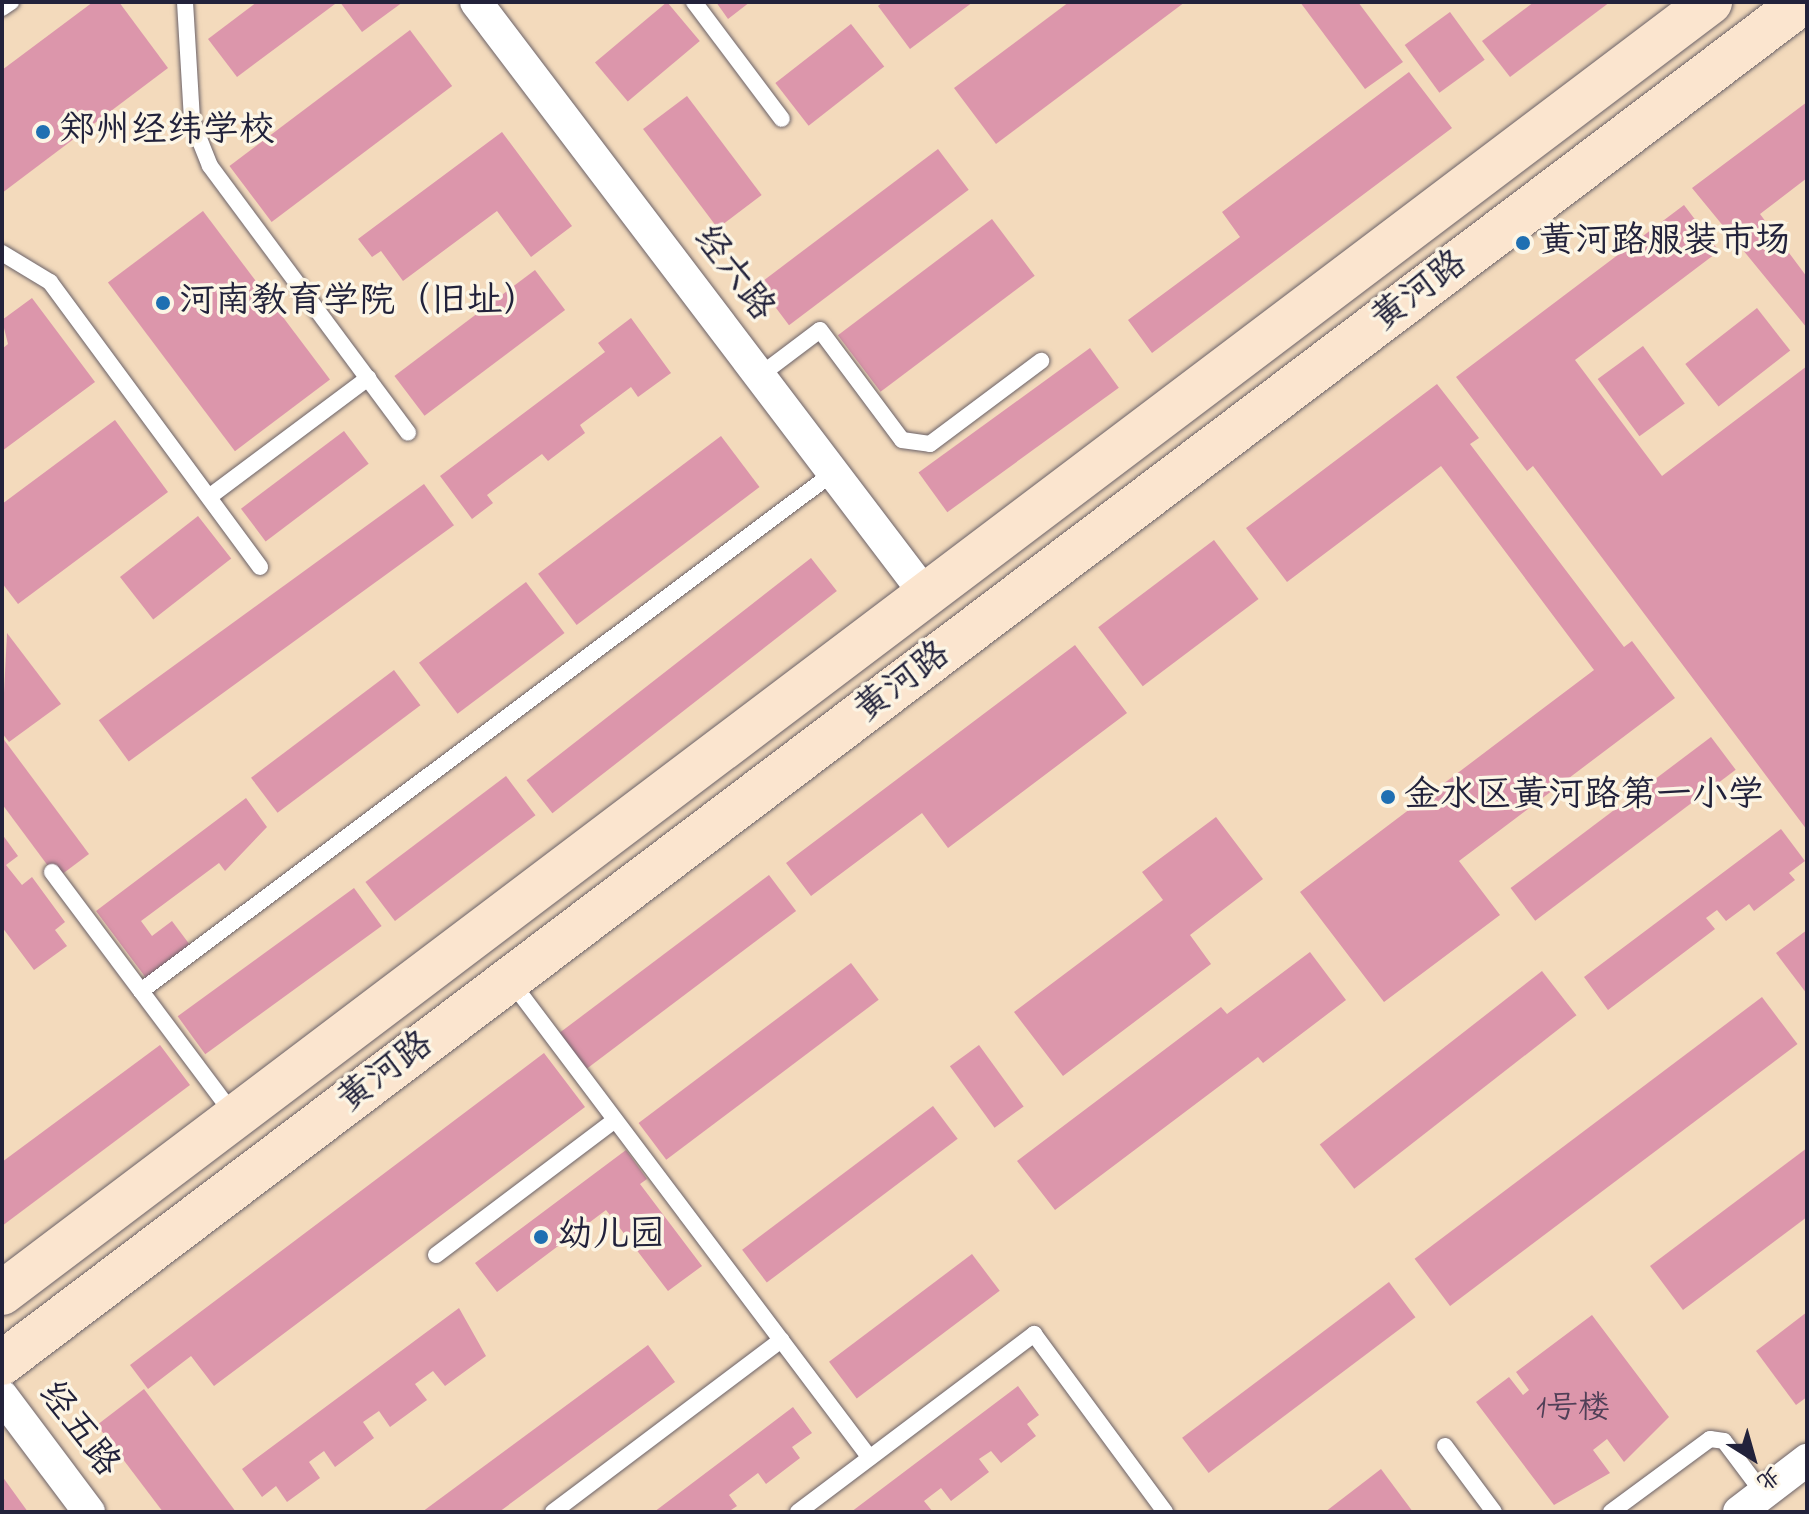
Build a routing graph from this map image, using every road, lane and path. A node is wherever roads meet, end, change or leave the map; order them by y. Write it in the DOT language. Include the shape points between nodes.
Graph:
graph roads {
  1 [pos="11,2"];
  2 [pos="185,2"];
  3 [pos="476,2"];
  4 [pos="694,2"];
  5 [pos="1710,2"];
  6 [pos="1803,2"];
  7 [pos="2,8"];
  8 [pos="782,119"];
  9 [pos="2,253"];
  10 [pos="1041,361"];
  11 [pos="759,376"];
  12 [pos="368,378"];
  13 [pos="408,433"];
  14 [pos="833,473"];
  15 [pos="209,497"];
  16 [pos="260,567"];
  17 [pos="926,595"];
  18 [pos="52,872"];
  19 [pos="509,980"];
  20 [pos="141,991"];
  21 [pos="235,1116"];
  22 [pos="615,1120"];
  23 [pos="436,1255"];
  24 [pos="2,1293"];
  25 [pos="781,1340"];
  26 [pos="2,1363"];
  27 [pos="2,1396"];
  28 [pos="1445,1446"];
  29 [pos="870,1458"];
  30 [pos="1807,1460"];
  31 [pos="1751,1503"];
  32 [pos="89,1512"];
  33 [pos="553,1512"];
  34 [pos="798,1512"];
  35 [pos="1165,1512"];
  36 [pos="1494,1512"];
  37 [pos="1611,1512"];
  1 -- 7 [label="lane"];
  2 -- 12 [label="lane" via="189,100 210,166"];
  3 -- 11 [label="street, 经六路"];
  4 -- 8 [label="lane"];
  5 -- 17 [label="main road, 黄河路"];
  6 -- 19 [label="main road, 黄河路"];
  9 -- 15 [label="lane" via="50,282"];
  10 -- 11 [label="lane" via="930,444 902,440 820,330"];
  11 -- 14 [label="street, 经六路"];
  12 -- 13 [label="lane"];
  12 -- 15 [label="lane"];
  14 -- 17 [label="street, 经六路"];
  14 -- 20 [label="lane"];
  15 -- 16 [label="lane"];
  17 -- 21 [label="main road, 黄河路"];
  18 -- 20 [label="lane"];
  19 -- 22 [label="lane"];
  19 -- 26 [label="main road, 黄河路"];
  20 -- 21 [label="lane"];
  21 -- 24 [label="main road, 黄河路"];
  22 -- 23 [label="lane"];
  22 -- 25 [label="lane"];
  25 -- 29 [label="lane"];
  25 -- 33 [label="lane"];
  27 -- 32 [label="street, 经五路"];
  28 -- 36 [label="lane"];
  29 -- 34 [label="lane"];
  29 -- 35 [label="lane" via="1034,1334"];
  30 -- 31 [label="street"];
  31 -- 37 [label="lane" via="1724,1441 1710,1439"];
}
